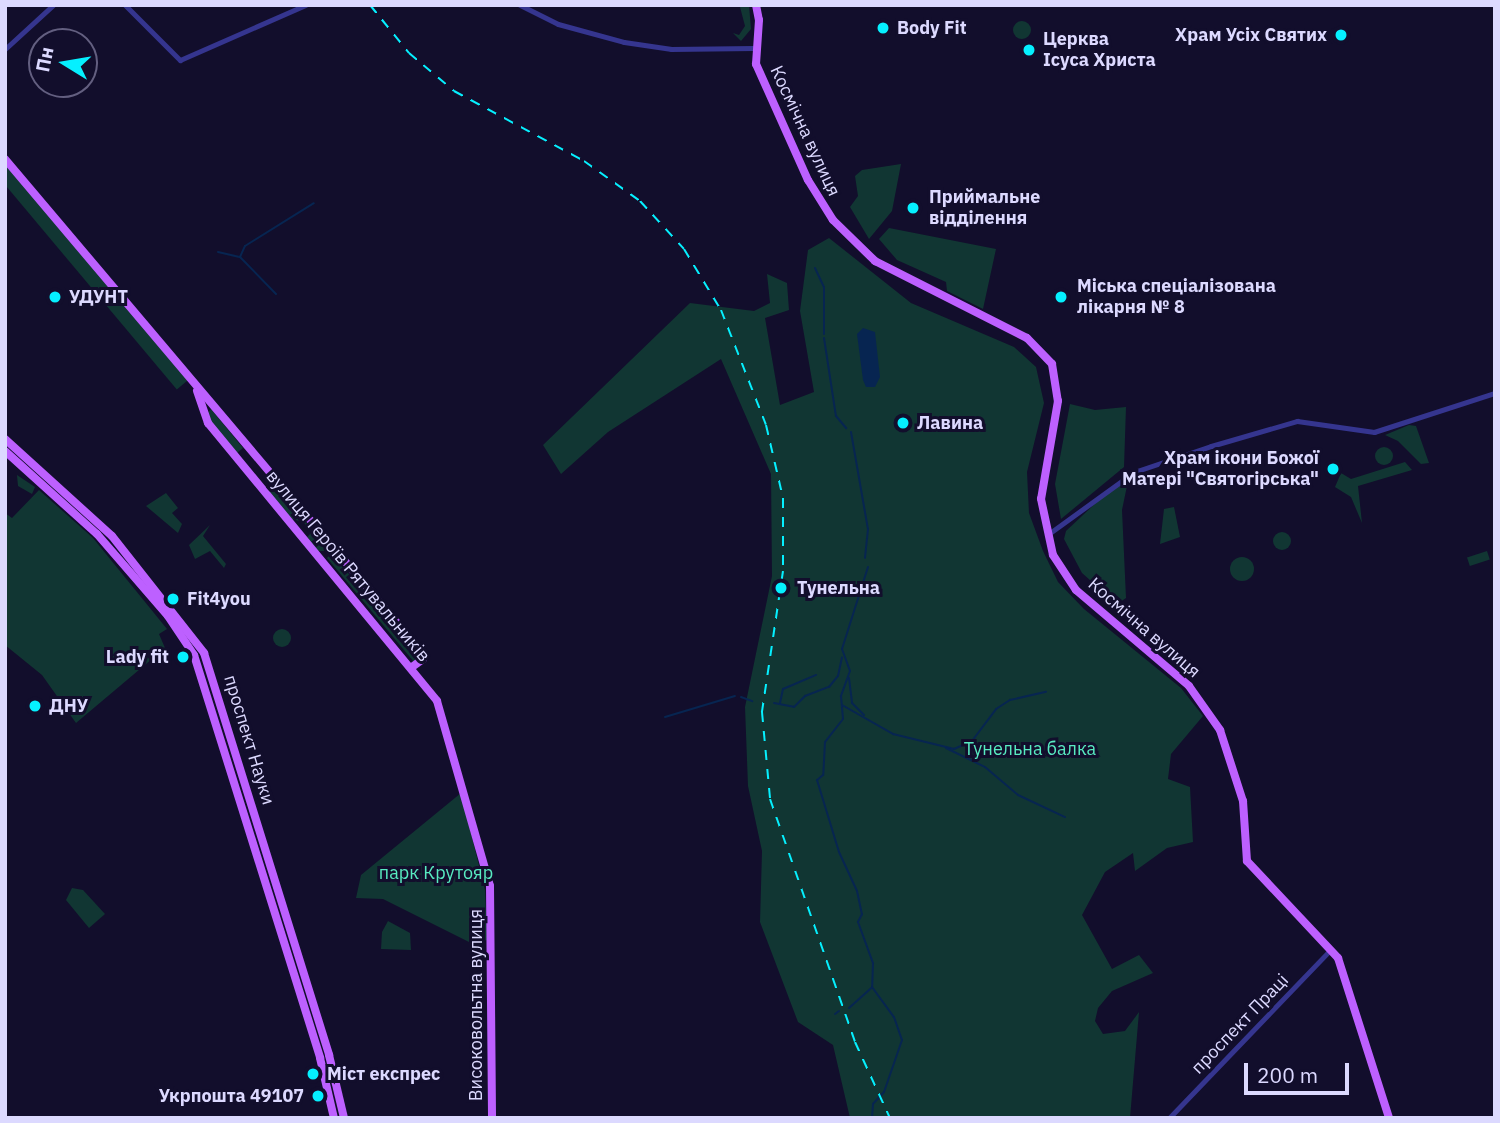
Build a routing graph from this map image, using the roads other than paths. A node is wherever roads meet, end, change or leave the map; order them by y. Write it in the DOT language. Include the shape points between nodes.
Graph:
graph roads {
  1 [pos="53,5"];
  2 [pos="125,5"];
  3 [pos="305,5"];
  4 [pos="520,5"];
  5 [pos="756,5"];
  6 [pos="754,48"];
  7 [pos="5,49"];
  8 [pos="5,159"];
  9 [pos="197,391"];
  10 [pos="1495,393"];
  11 [pos="5,439"];
  12 [pos="5,451"];
  13 [pos="1046,535"];
  14 [pos="412,667"];
  15 [pos="459,771"];
  16 [pos="1331,949"];
  17 [pos="334,1118"];
  18 [pos="344,1118"];
  19 [pos="492,1118"];
  20 [pos="1169,1118"];
  21 [pos="1389,1118"];
  1 -- 7 [label="street"];
  2 -- 3 [label="street" via="174,56 191,57"];
  4 -- 6 [label="street" via="558,24 624,42 671,49"];
  5 -- 6 [label="main road, Космічна вулиця" via="760,20"];
  6 -- 13 [label="main road, Космічна вулиця" via="759,71 811,185 845,234 899,275 1032,341 1052,364 1059,395 1041,499"];
  8 -- 9 [label="main road, вулиця Героїв Рятувальників"];
  9 -- 14 [label="main road, вулиця Героїв Рятувальників" via="208,423"];
  9 -- 14 [label="main road, вулиця Героїв Рятувальників" via="423,659"];
  10 -- 13 [label="street" via="1369,433 1297,421 1211,446 1134,472"];
  11 -- 18 [label="main road, проспект Науки" via="112,536 204,653 326,1043"];
  12 -- 17 [label="main road, проспект Науки" via="97,534 168,616 194,655 320,1058"];
  13 -- 16 [label="main road, Космічна вулиця" via="1052,555 1076,590 1179,676 1209,712 1239,782 1247,861"];
  14 -- 15 [label="main road, вулиця Героїв Рятувальників" via="437,701"];
  15 -- 19 [label="main road, Високовольтна вулиця" via="491,886"];
  16 -- 20 [label="street, проспект Праці"];
  16 -- 21 [label="main road, Космічна вулиця" via="1340,963"];
}
